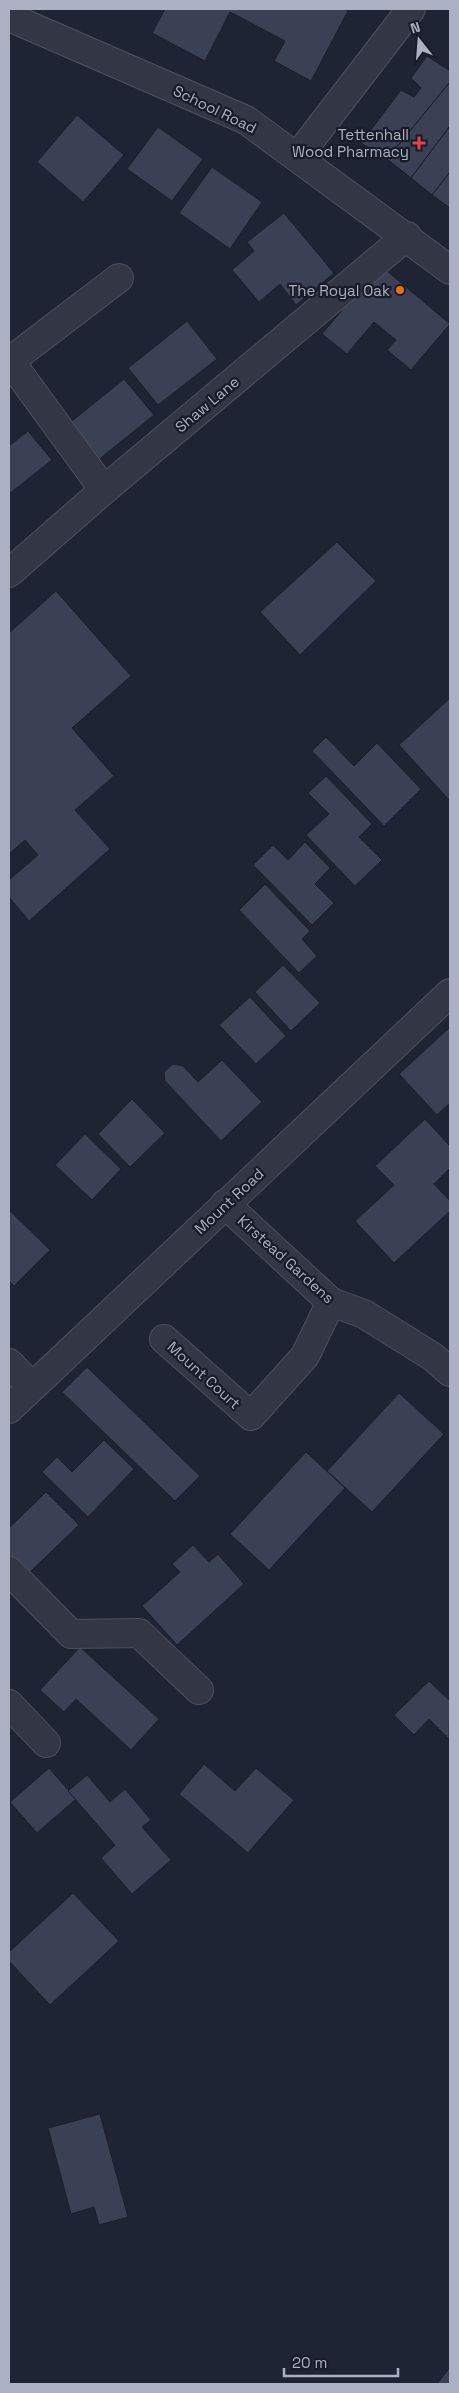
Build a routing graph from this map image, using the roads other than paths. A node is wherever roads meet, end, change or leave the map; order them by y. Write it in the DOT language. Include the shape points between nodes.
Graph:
graph roads {
  1 [pos="411,9"];
  2 [pos="9,17"];
  3 [pos="298,156"];
  4 [pos="407,236"];
  5 [pos="450,270"];
  6 [pos="119,278"];
  7 [pos="104,490"];
  8 [pos="9,573"];
  9 [pos="450,993"];
  10 [pos="225,1204"];
  11 [pos="331,1302"];
  12 [pos="164,1339"];
  13 [pos="444,1356"];
  14 [pos="9,1363"];
  15 [pos="32,1387"];
  16 [pos="9,1409"];
  17 [pos="9,1571"];
  18 [pos="199,1690"];
  19 [pos="9,1704"];
  20 [pos="46,1742"];
  1 -- 3 [label="street"];
  2 -- 3 [label="street, School Road" via="246,120"];
  3 -- 4 [label="street, School Road"];
  4 -- 5 [label="street, School Road"];
  4 -- 7 [label="street, Shaw Lane"];
  6 -- 7 [label="street" via="10,361"];
  7 -- 8 [label="street, Shaw Lane"];
  9 -- 10 [label="street, Mount Road"];
  10 -- 11 [label="street, Kirstead Gardens"];
  10 -- 15 [label="street, Mount Road"];
  11 -- 12 [label="street, Mount Court" via="305,1356 251,1416"];
  11 -- 13 [label="street, Kirstead Gardens" via="364,1314"];
  14 -- 15 [label="street"];
  15 -- 16 [label="street, Mount Road"];
  17 -- 18 [label="street" via="71,1634 139,1633"];
  19 -- 20 [label="street"];
}
